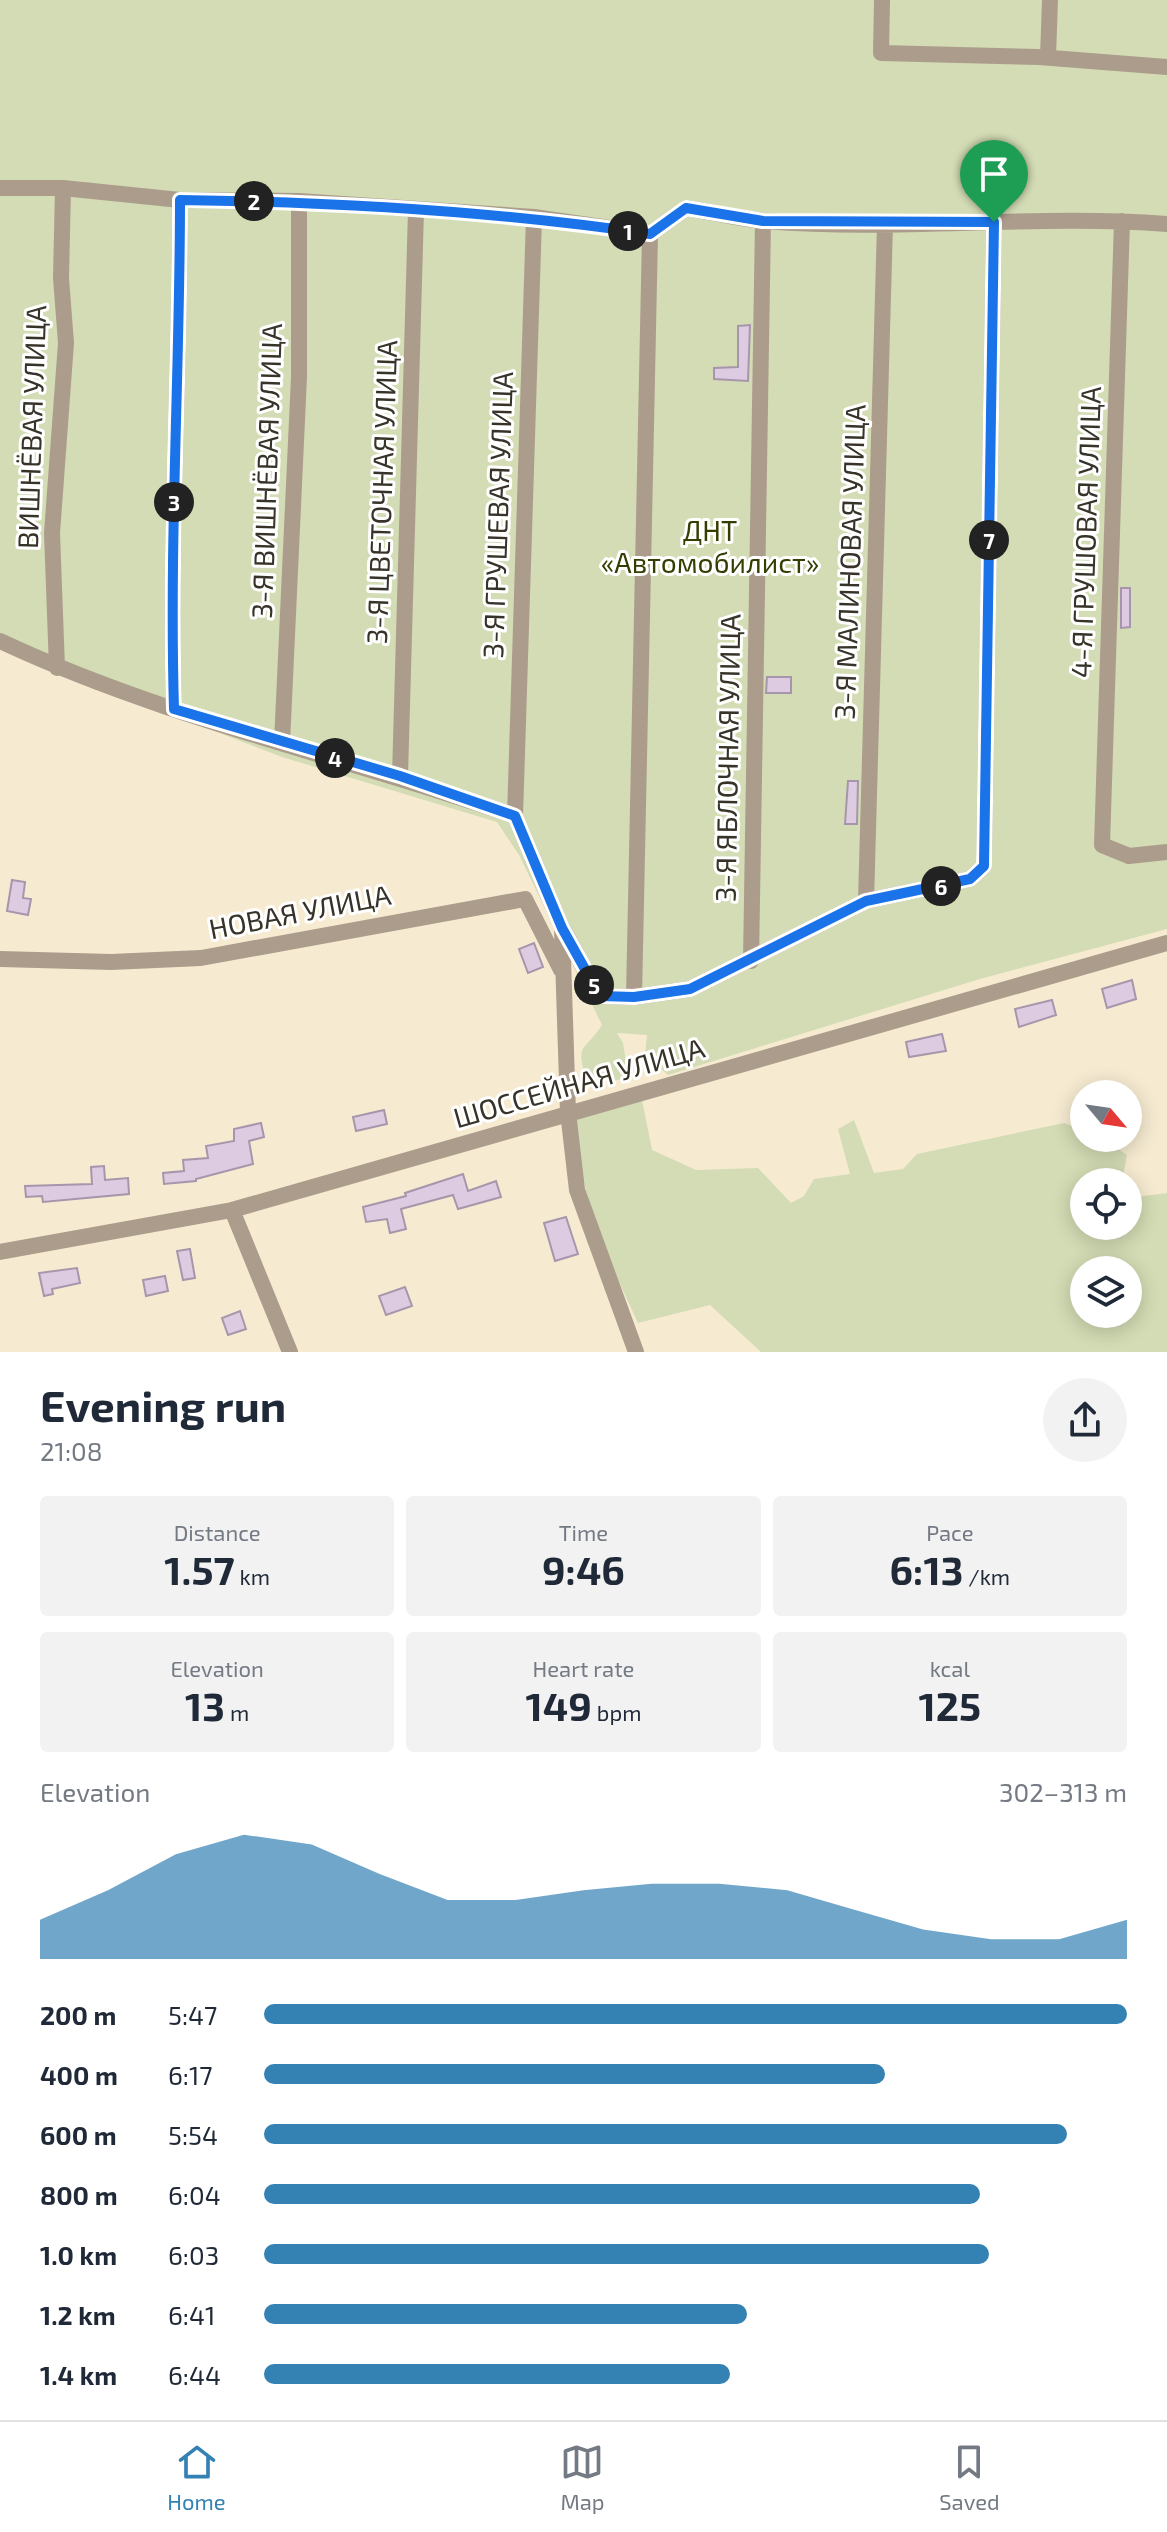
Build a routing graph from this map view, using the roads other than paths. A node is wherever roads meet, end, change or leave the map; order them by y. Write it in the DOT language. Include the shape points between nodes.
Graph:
graph roads {
  1 [pos="882,0"];
  2 [pos="1050,0"];
  3 [pos="1048,57"];
  4 [pos="1167,67"];
  5 [pos="0,188"];
  6 [pos="63,188"];
  7 [pos="180,200"];
  8 [pos="299,201"];
  9 [pos="416,210"];
  10 [pos="534,217"];
  11 [pos="763,221"];
  12 [pos="1122,221"];
  13 [pos="994,222"];
  14 [pos="885,224"];
  15 [pos="1167,224"];
  16 [pos="650,234"];
  17 [pos="0,641"];
  18 [pos="57,668"];
  19 [pos="174,709"];
  20 [pos="282,743"];
  21 [pos="400,776"];
  22 [pos="515,816"];
  23 [pos="1167,852"];
  24 [pos="866,901"];
  25 [pos="562,928"];
  26 [pos="1167,943"];
  27 [pos="0,959"];
  28 [pos="751,961"];
  29 [pos="563,974"];
  30 [pos="634,997"];
  31 [pos="568,1112"];
  32 [pos="232,1210"];
  33 [pos="0,1252"];
  34 [pos="290,1352"];
  35 [pos="636,1352"];
  1 -- 3 [label="street" via="881,53"];
  2 -- 3 [label="street"];
  3 -- 4 [label="street"];
  5 -- 6 [label="street"];
  6 -- 7 [label="street"];
  6 -- 18 [label="street, ВИШНЁВАЯ УЛИЦА" via="66,343 52,533"];
  7 -- 8 [label="street"];
  7 -- 19 [label="street" via="171,588"];
  8 -- 9 [label="street"];
  8 -- 20 [label="street, 3-Я ВИШНЁВАЯ УЛИЦА" via="299,377"];
  9 -- 10 [label="street"];
  9 -- 21 [label="street, 3-Я ЦВЕТОЧНАЯ УЛИЦА"];
  10 -- 16 [label="street"];
  10 -- 22 [label="street, 3-Я ГРУШЕВАЯ УЛИЦА"];
  11 -- 14 [label="street"];
  11 -- 16 [label="street" via="686,208"];
  11 -- 28 [label="street, 3-Я ЯБЛОЧНАЯ УЛИЦА"];
  12 -- 13 [label="street"];
  12 -- 15 [label="street"];
  12 -- 23 [label="street, 4-Я ГРУШОВАЯ УЛИЦА" via="1102,845 1129,856"];
  13 -- 14 [label="street"];
  13 -- 24 [label="street" via="984,866 970,879"];
  14 -- 24 [label="street, 3-Я МАЛИНОВАЯ УЛИЦА"];
  16 -- 30 [label="street"];
  17 -- 18 [label="street"];
  18 -- 19 [label="street"];
  19 -- 20 [label="street"];
  20 -- 21 [label="street"];
  21 -- 22 [label="street"];
  22 -- 25 [label="street"];
  24 -- 28 [label="street"];
  25 -- 29 [label="street"];
  25 -- 30 [label="street" via="600,996"];
  26 -- 31 [label="street, ШОССЕЙНАЯ УЛИЦА"];
  27 -- 29 [label="street, НОВАЯ УЛИЦА" via="201,958 525,899"];
  28 -- 30 [label="street" via="690,989"];
  29 -- 31 [label="street"];
  31 -- 32 [label="street, ШОССЕЙНАЯ УЛИЦА"];
  31 -- 35 [label="street" via="577,1190"];
  32 -- 33 [label="street, ШОССЕЙНАЯ УЛИЦА"];
  32 -- 34 [label="street"];
}
